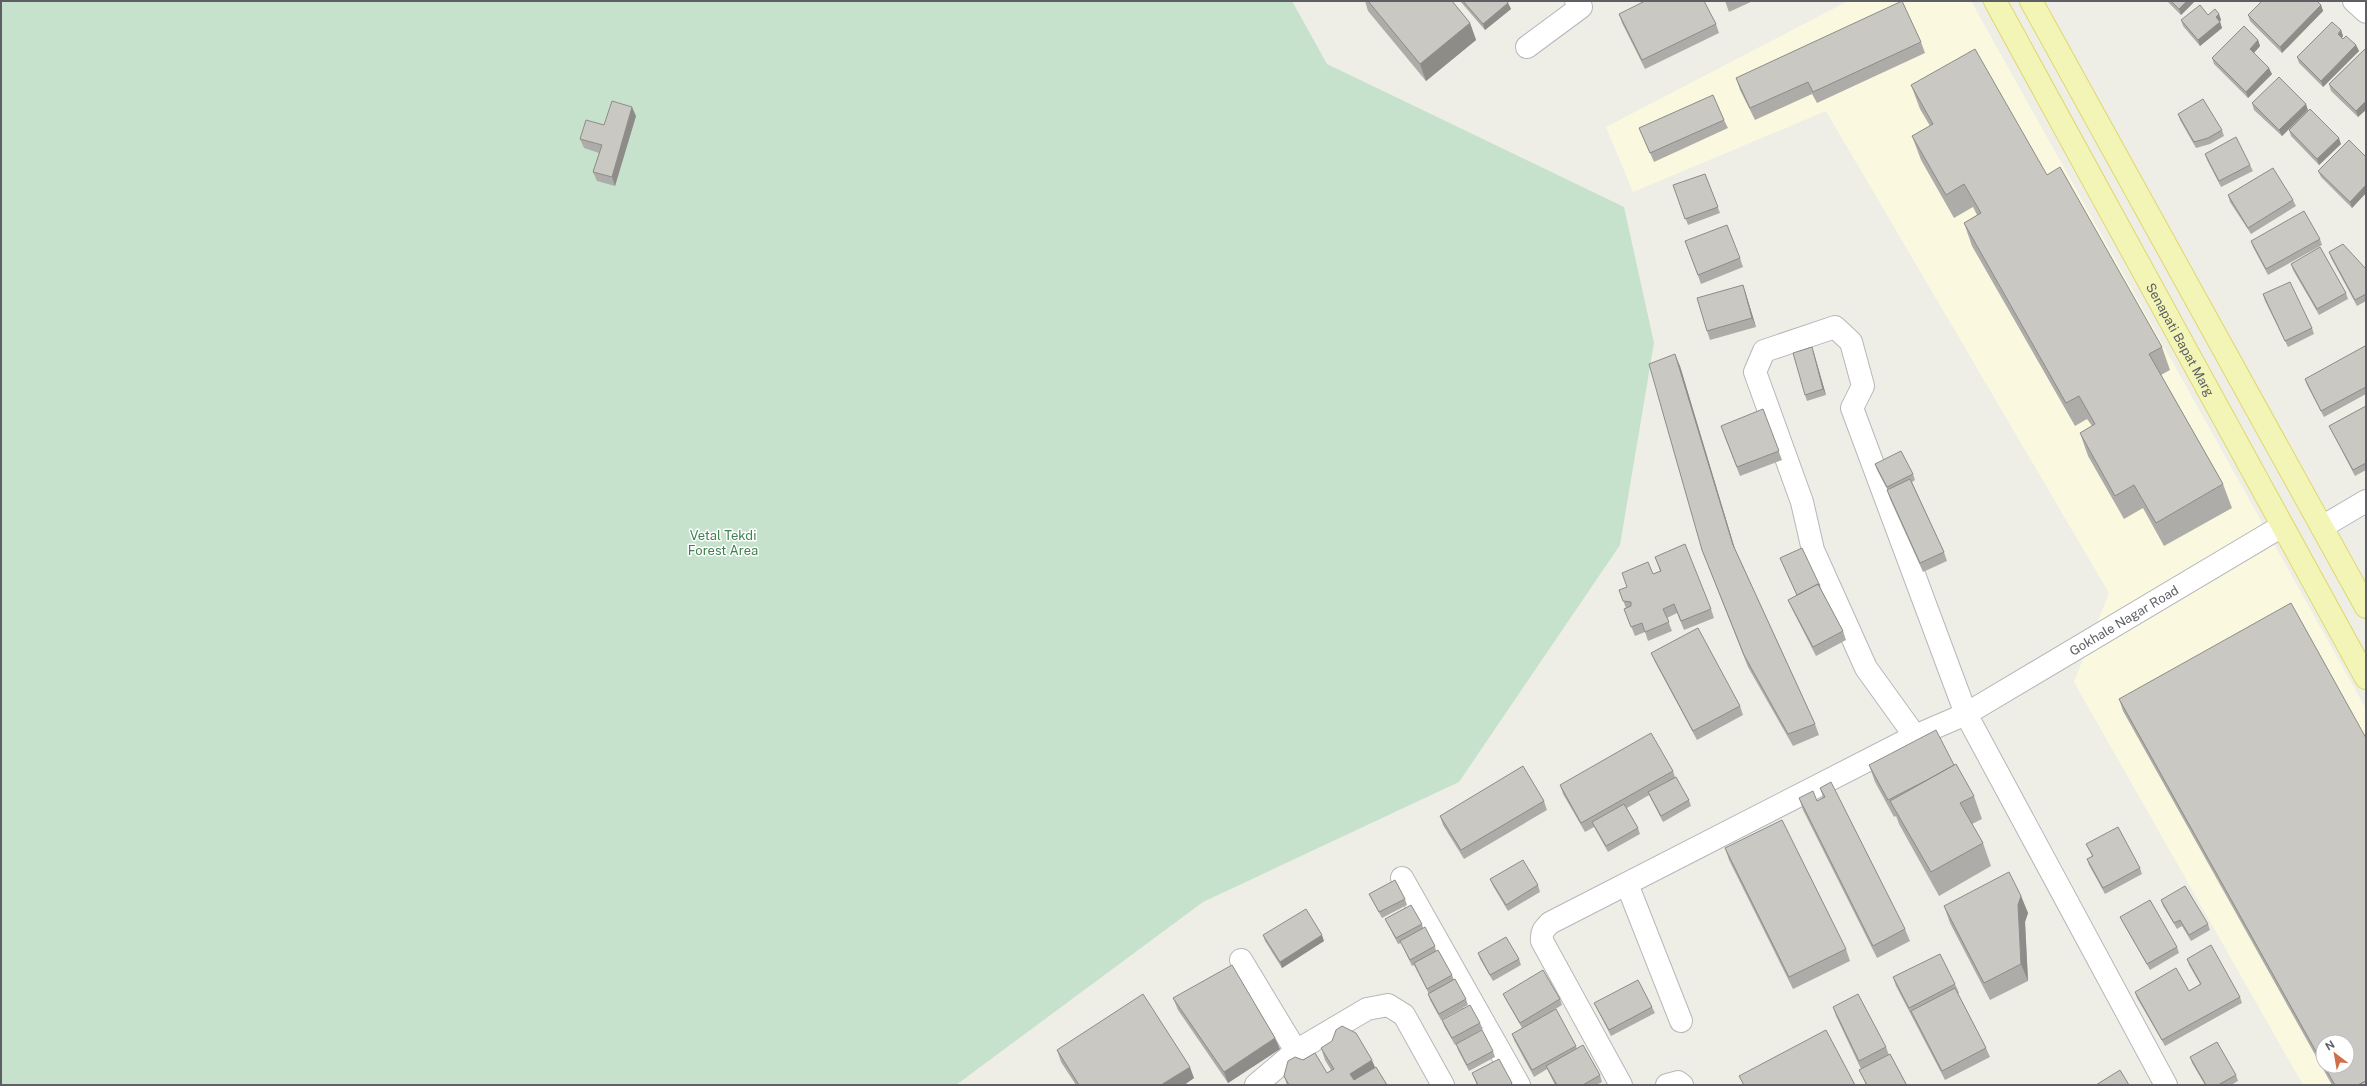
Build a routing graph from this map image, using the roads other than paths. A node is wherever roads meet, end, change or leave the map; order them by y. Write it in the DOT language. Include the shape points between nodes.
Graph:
graph roads {
  1 [pos="1576,1"];
  2 [pos="1996,1"];
  3 [pos="2032,1"];
  4 [pos="2354,1"];
  5 [pos="2366,12"];
  6 [pos="1527,47"];
  7 [pos="2366,501"];
  8 [pos="2282,526"];
  9 [pos="2322,526"];
  10 [pos="2366,607"];
  11 [pos="2366,678"];
  12 [pos="1966,714"];
  13 [pos="1914,736"];
  14 [pos="1402,878"];
  15 [pos="1627,884"];
  16 [pos="1241,960"];
  17 [pos="1681,1021"];
  18 [pos="1296,1051"];
  19 [pos="1256,1085"];
  20 [pos="1443,1085"];
  21 [pos="1520,1085"];
  22 [pos="1622,1085"];
  23 [pos="1667,1085"];
  24 [pos="1682,1085"];
  25 [pos="2166,1085"];
  1 -- 6 [label="street" via="1581,7"];
  2 -- 8 [label="main road, Senapati Bapat Marg"];
  3 -- 9 [label="main road"];
  4 -- 5 [label="street"];
  7 -- 9 [label="street"];
  8 -- 11 [label="main road, Senapati Bapat Marg"];
  8 -- 12 [label="street, Gokhale Nagar Road"];
  9 -- 10 [label="main road"];
  12 -- 13 [label="street, Gokhale Nagar Road"];
  12 -- 13 [label="street" via="1852,408 1863,386 1851,342 1836,327 1764,351 1755,372 1802,502 1812,550 1866,668"];
  12 -- 25 [label="street"];
  13 -- 15 [label="street, Gokhale Nagar Road"];
  14 -- 21 [label="street"];
  15 -- 17 [label="street"];
  15 -- 22 [label="street, Gokhale Nagar Road" via="1550,923 1541,934"];
  16 -- 18 [label="street"];
  18 -- 19 [label="street"];
  18 -- 20 [label="street" via="1367,1009 1388,1005 1404,1015"];
  23 -- 24 [label="street" via="1678,1082"];
}
